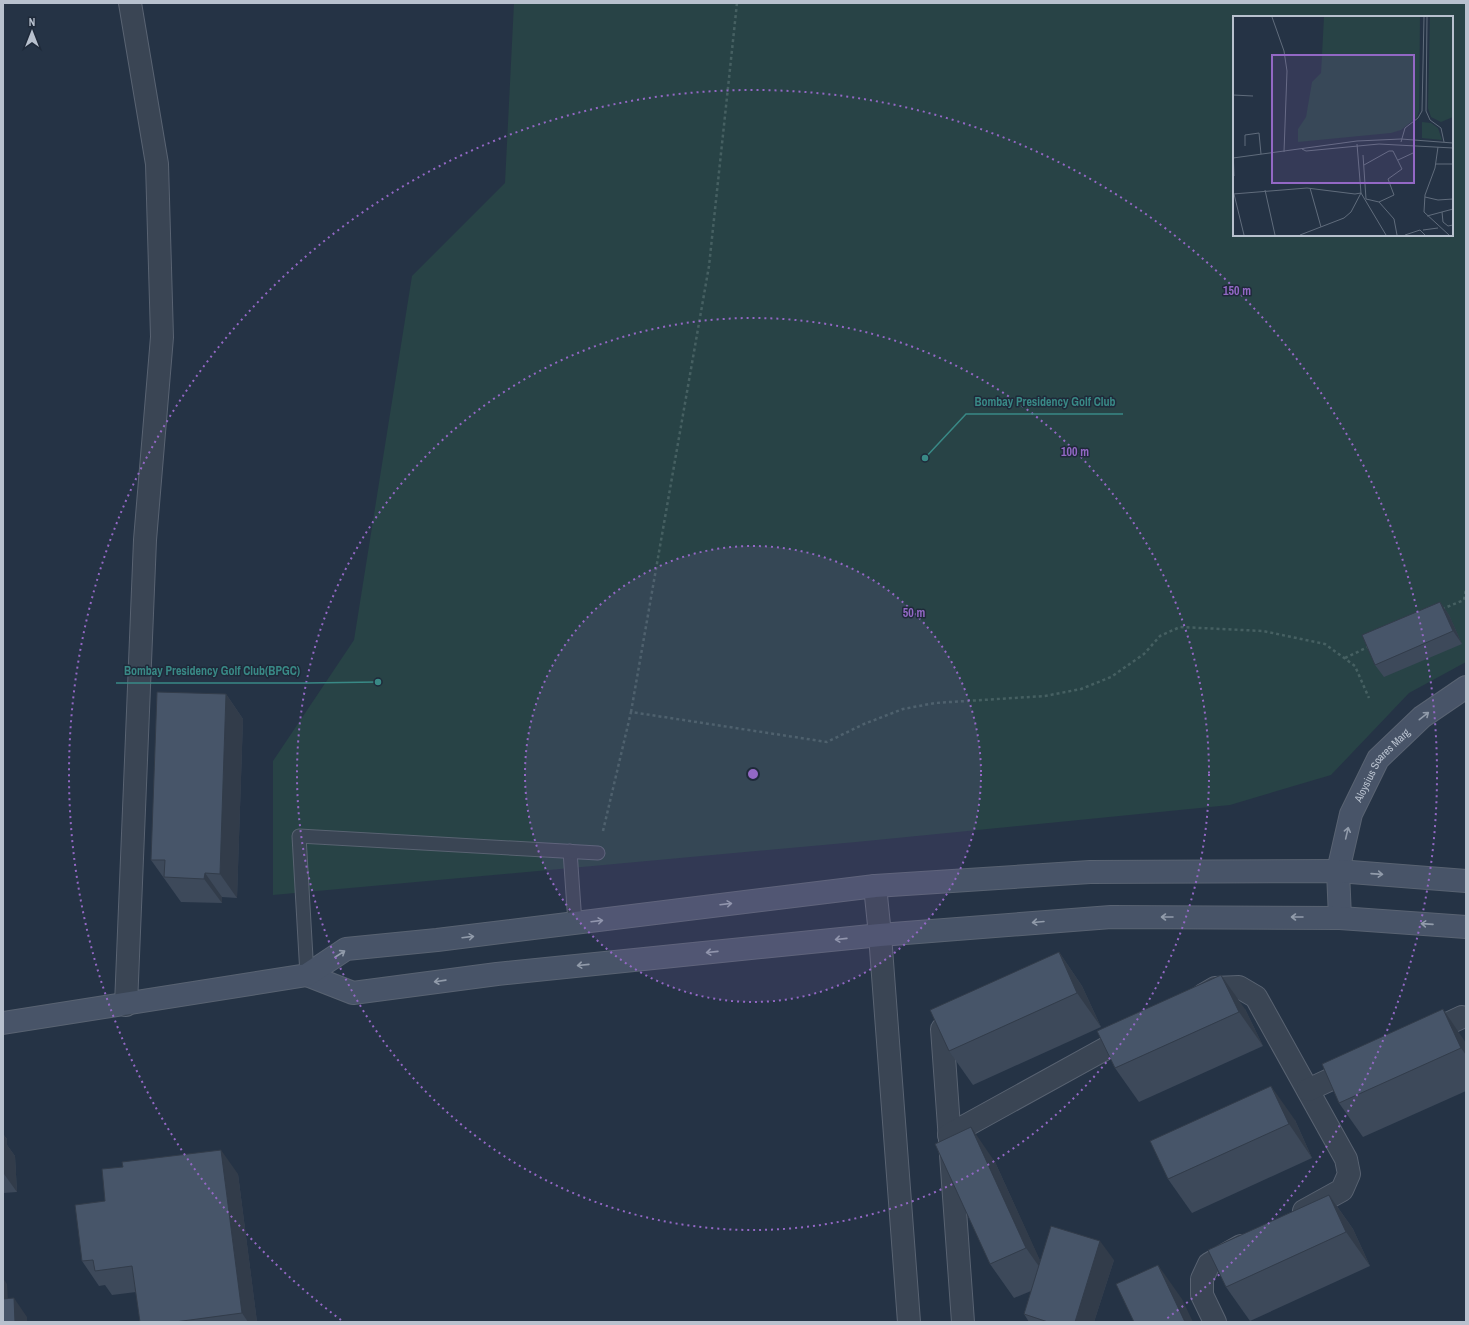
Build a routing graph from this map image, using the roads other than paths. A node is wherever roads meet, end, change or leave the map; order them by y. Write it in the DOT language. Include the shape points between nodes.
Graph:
graph roads {
  1 [pos="130,3"];
  2 [pos="1466,687"];
  3 [pos="570,850"];
  4 [pos="598,853"];
  5 [pos="1338,871"];
  6 [pos="1466,881"];
  7 [pos="875,886"];
  8 [pos="1340,918"];
  9 [pos="575,923"];
  10 [pos="1466,928"];
  11 [pos="880,935"];
  12 [pos="307,975"];
  13 [pos="126,1004"];
  14 [pos="1188,1004"];
  15 [pos="1462,1017"];
  16 [pos="3,1023"];
  17 [pos="1152,1023"];
  18 [pos="942,1029"];
  19 [pos="1406,1043"];
  20 [pos="1371,1060"];
  21 [pos="1308,1090"];
  22 [pos="949,1135"];
  23 [pos="1289,1220"];
  24 [pos="1256,1238"];
  25 [pos="909,1322"];
  26 [pos="964,1322"];
  27 [pos="1215,1322"];
  1 -- 13 [label="street" via="157,164 162,337 145,540"];
  5 -- 2 [label="main road, Aloysius Soares Marg, one-way" via="1351,814 1378,759 1422,717"];
  3 -- 4 [label="lane"];
  3 -- 9 [label="lane"];
  3 -- 12 [label="lane" via="299,836"];
  5 -- 6 [label="main road, one-way"];
  5 -- 7 [label="main road" via="1090,872"];
  5 -- 8 [label="main road, Aloysius Soares Marg"];
  9 -- 7 [label="main road, one-way"];
  7 -- 11 [label="street"];
  10 -- 8 [label="main road, one-way"];
  8 -- 11 [label="main road, one-way" via="1111,917"];
  12 -- 9 [label="main road, one-way" via="346,950"];
  11 -- 12 [label="main road, one-way" via="497,974 353,993"];
  11 -- 25 [label="street"];
  12 -- 13 [label="main road"];
  13 -- 16 [label="main road"];
  14 -- 21 [label="street" via="1216,988 1238,987 1256,997"];
  15 -- 19 [label="street"];
  17 -- 22 [label="street"];
  18 -- 22 [label="street"];
  20 -- 21 [label="street"];
  21 -- 23 [label="street" via="1346,1158 1349,1174 1342,1190"];
  22 -- 26 [label="street"];
  24 -- 27 [label="street" via="1209,1264 1202,1279 1202,1295"];
}
